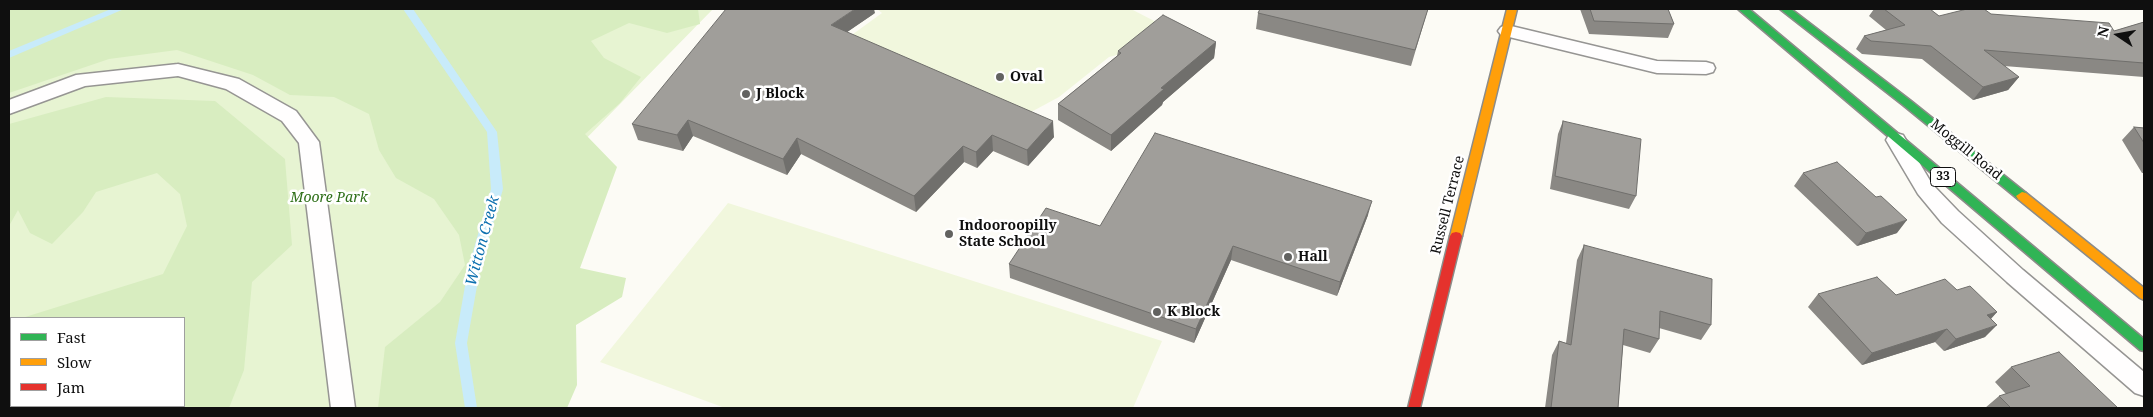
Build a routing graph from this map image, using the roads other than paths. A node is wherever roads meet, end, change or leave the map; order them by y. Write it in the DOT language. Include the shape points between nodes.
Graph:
graph roads {
  1 [pos="1512,9"];
  2 [pos="1743,9"];
  3 [pos="1785,9"];
  4 [pos="1507,31"];
  5 [pos="1706,68"];
  6 [pos="9,107"];
  7 [pos="1890,133"];
  8 [pos="2144,295"];
  9 [pos="2144,346"];
  10 [pos="2144,386"];
  11 [pos="343,408"];
  12 [pos="1414,408"];
  1 -- 4 [label="main road, Russell Terrace"];
  2 -- 7 [label="main road, 33"];
  3 -- 8 [label="main road, Moggill Road / 33"];
  4 -- 5 [label="lane" via="1657,66"];
  4 -- 12 [label="main road, Russell Terrace"];
  6 -- 11 [label="lane" via="84,80 178,70 232,84 289,116 309,142"];
  7 -- 9 [label="main road, 33"];
  7 -- 10 [label="lane" via="1925,189 1944,210 2015,276"];
}
